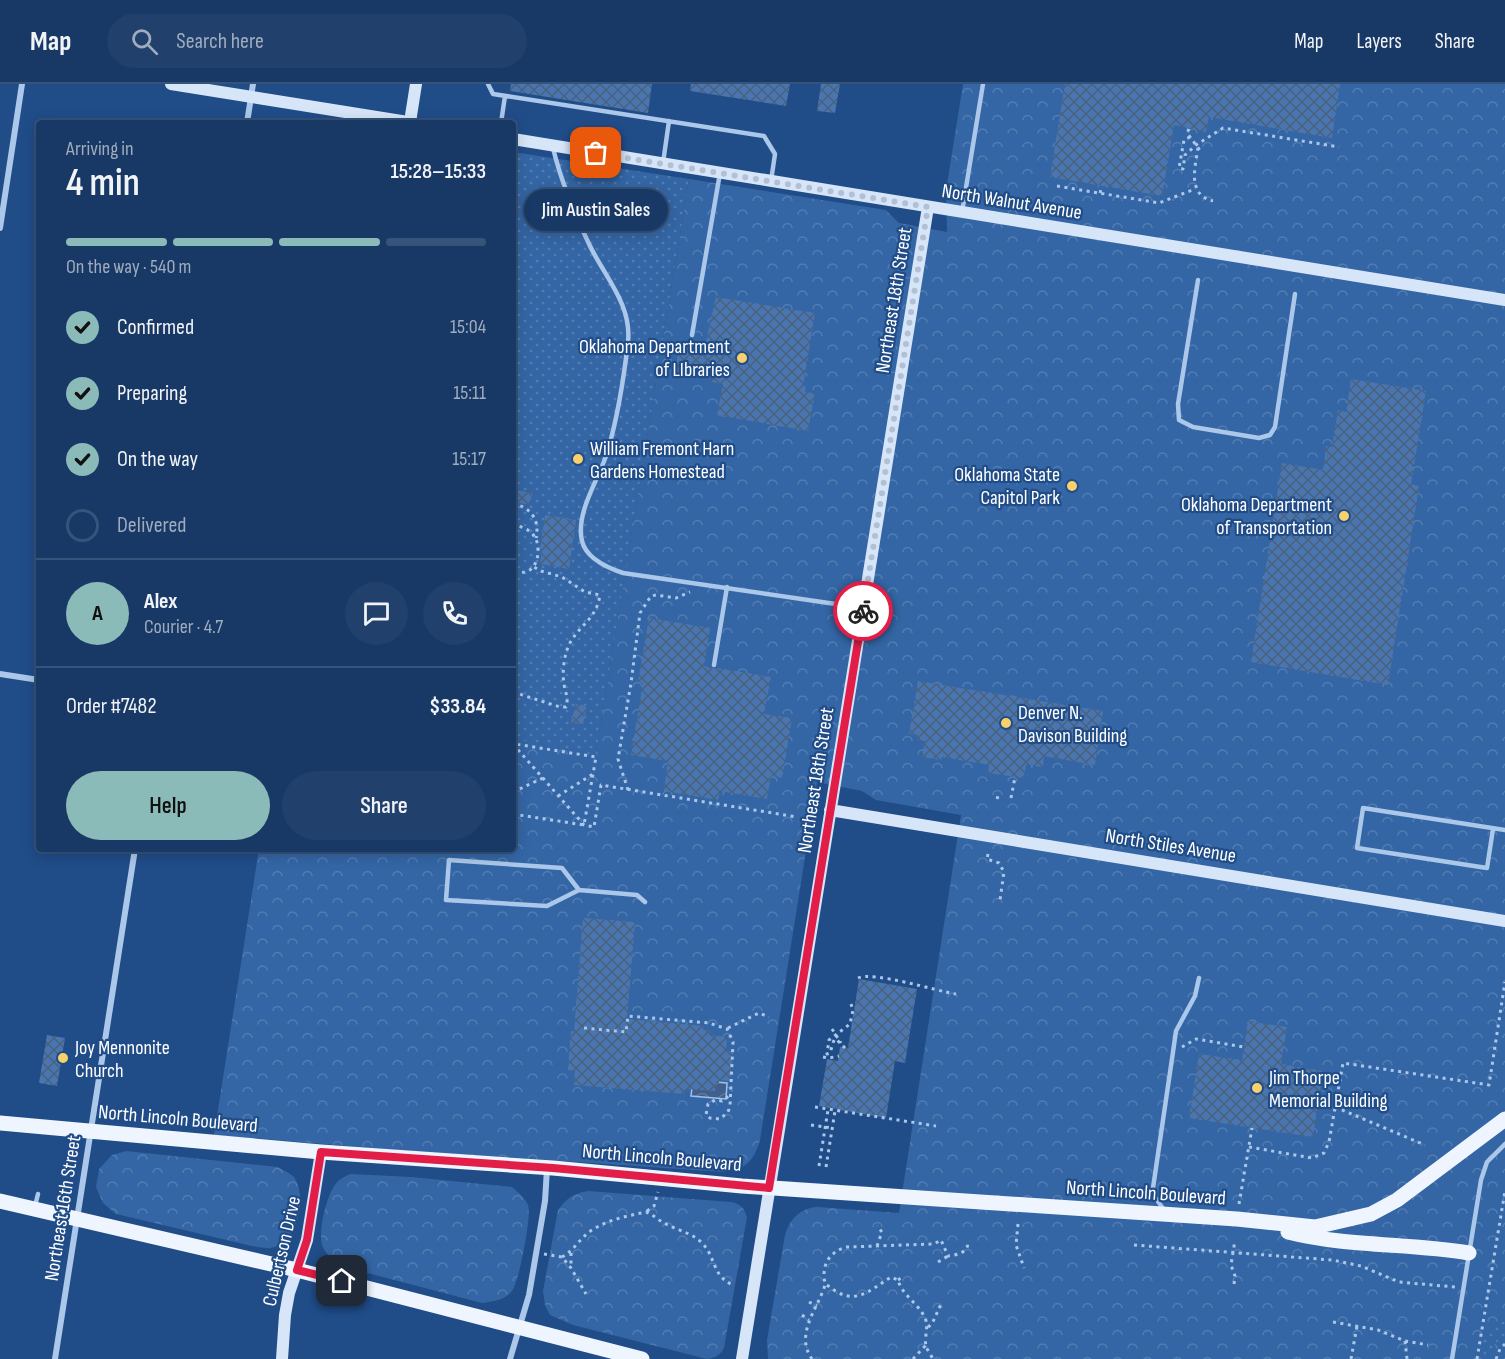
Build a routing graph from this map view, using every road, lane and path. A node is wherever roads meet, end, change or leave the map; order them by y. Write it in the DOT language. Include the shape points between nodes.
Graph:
graph roads {
  1 [pos="22,84"];
  2 [pos="171,84"];
  3 [pos="253,84"];
  4 [pos="416,84"];
  5 [pos="488,84"];
  6 [pos="983,84"];
  7 [pos="505,96"];
  8 [pos="251,97"];
  9 [pos="247,120"];
  10 [pos="397,120"];
  11 [pos="410,120"];
  12 [pos="501,120"];
  13 [pos="669,121"];
  14 [pos="1189,129"];
  15 [pos="1190,137"];
  16 [pos="516,139"];
  17 [pos="552,145"];
  18 [pos="1197,146"];
  19 [pos="1339,147"];
  20 [pos="1202,153"];
  21 [pos="663,164"];
  22 [pos="720,173"];
  23 [pos="771,181"];
  24 [pos="1057,186"];
  25 [pos="1102,186"];
  26 [pos="1195,189"];
  27 [pos="1100,193"];
  28 [pos="1213,201"];
  29 [pos="928,207"];
  30 [pos="962,212"];
  31 [pos="0,228"];
  32 [pos="1198,280"];
  33 [pos="1295,294"];
  34 [pos="1505,300"];
  35 [pos="692,335"];
  36 [pos="516,505"];
  37 [pos="516,525"];
  38 [pos="536,537"];
  39 [pos="534,567"];
  40 [pos="516,573"];
  41 [pos="694,583"];
  42 [pos="727,587"];
  43 [pos="864,608"];
  44 [pos="714,665"];
  45 [pos="0,674"];
  46 [pos="36,680"];
  47 [pos="516,693"];
  48 [pos="516,744"];
  49 [pos="516,747"];
  50 [pos="593,774"];
  51 [pos="1015,777"];
  52 [pos="543,778"];
  53 [pos="628,790"];
  54 [pos="516,791"];
  55 [pos="558,796"];
  56 [pos="1011,798"];
  57 [pos="830,810"];
  58 [pos="516,814"];
  59 [pos="797,817"];
  60 [pos="584,825"];
  61 [pos="1494,829"];
  62 [pos="1505,830"];
  63 [pos="135,852"];
  64 [pos="988,854"];
  65 [pos="579,890"];
  66 [pos="1000,900"];
  67 [pos="645,902"];
  68 [pos="1505,921"];
  69 [pos="858,978"];
  70 [pos="1200,978"];
  71 [pos="1505,982"];
  72 [pos="956,994"];
  73 [pos="851,1004"];
  74 [pos="769,1017"];
  75 [pos="584,1028"];
  76 [pos="727,1029"];
  77 [pos="832,1029"];
  78 [pos="836,1034"];
  79 [pos="1244,1047"];
  80 [pos="1173,1052"];
  81 [pos="839,1056"];
  82 [pos="823,1057"];
  83 [pos="729,1096"];
  84 [pos="815,1107"];
  85 [pos="1335,1107"];
  86 [pos="832,1110"];
  87 [pos="1505,1119"];
  88 [pos="0,1123"];
  89 [pos="812,1125"];
  90 [pos="936,1126"];
  91 [pos="825,1127"];
  92 [pos="832,1128"];
  93 [pos="1252,1128"];
  94 [pos="91,1131"];
  95 [pos="1505,1144"];
  96 [pos="1425,1145"];
  97 [pos="1249,1147"];
  98 [pos="321,1152"];
  99 [pos="819,1166"];
  100 [pos="826,1167"];
  101 [pos="547,1168"];
  102 [pos="659,1178"];
  103 [pos="769,1188"];
  104 [pos="1505,1191"];
  105 [pos="0,1201"];
  106 [pos="654,1206"];
  107 [pos="646,1212"];
  108 [pos="1238,1212"];
  109 [pos="1167,1215"];
  110 [pos="656,1216"];
  111 [pos="78,1218"];
  112 [pos="1017,1224"];
  113 [pos="877,1226"];
  114 [pos="1235,1240"];
  115 [pos="968,1242"];
  116 [pos="1134,1245"];
  117 [pos="877,1246"];
  118 [pos="571,1252"];
  119 [pos="1233,1252"];
  120 [pos="536,1253"];
  121 [pos="1469,1253"];
  122 [pos="948,1256"];
  123 [pos="562,1257"];
  124 [pos="938,1262"];
  125 [pos="571,1268"];
  126 [pos="1024,1268"];
  127 [pos="297,1270"];
  128 [pos="904,1276"];
  129 [pos="898,1280"];
  130 [pos="1234,1284"];
  131 [pos="733,1285"];
  132 [pos="826,1285"];
  133 [pos="1463,1289"];
  134 [pos="586,1294"];
  135 [pos="809,1302"];
  136 [pos="941,1304"];
  137 [pos="817,1306"];
  138 [pos="802,1315"];
  139 [pos="809,1320"];
  140 [pos="1334,1322"];
  141 [pos="520,1326"];
  142 [pos="1357,1326"];
  143 [pos="928,1328"];
  144 [pos="1405,1341"];
  145 [pos="1505,1344"];
  146 [pos="926,1345"];
  147 [pos="1428,1346"];
  148 [pos="55,1359"];
  149 [pos="282,1359"];
  150 [pos="510,1359"];
  151 [pos="642,1359"];
  152 [pos="742,1359"];
  153 [pos="812,1359"];
  154 [pos="913,1359"];
  155 [pos="933,1359"];
  156 [pos="1351,1359"];
  157 [pos="1407,1359"];
  158 [pos="1452,1359"];
  159 [pos="1478,1359"];
  160 [pos="1496,1359"];
  1 -- 31 [label="street"];
  2 -- 8 [label="street"];
  3 -- 8 [label="street"];
  4 -- 11 [label="street"];
  5 -- 7 [label="lane" via="493,94"];
  6 -- 30 [label="lane"];
  7 -- 12 [label="lane"];
  7 -- 13 [label="lane"];
  8 -- 9 [label="street"];
  8 -- 10 [label="street"];
  13 -- 21 [label="lane"];
  13 -- 23 [label="lane" via="764,136 775,154"];
  14 -- 15 [label="path"];
  15 -- 18 [label="path"];
  15 -- 18 [label="path" via="1184,140 1179,168 1183,169 1185,155"];
  16 -- 17 [label="street, North Walnut Avenue"];
  17 -- 21 [label="street, North Walnut Avenue"];
  17 -- 41 [label="lane" via="590,246 621,302 628,325 614,428 587,505 582,540 586,550 615,570"];
  18 -- 19 [label="path" via="1223,129"];
  18 -- 20 [label="path"];
  18 -- 26 [label="path"];
  21 -- 22 [label="street, North Walnut Avenue"];
  22 -- 23 [label="street, North Walnut Avenue"];
  22 -- 35 [label="lane"];
  23 -- 29 [label="street, North Walnut Avenue"];
  24 -- 27 [label="path"];
  25 -- 27 [label="path"];
  26 -- 27 [label="path" via="1159,202"];
  26 -- 28 [label="path" via="1205,200"];
  29 -- 30 [label="street, North Walnut Avenue"];
  29 -- 43 [label="street, Northeast 18th Street"];
  30 -- 34 [label="street, North Walnut Avenue"];
  32 -- 33 [label="lane" via="1178,404 1179,420 1193,427 1237,434 1265,438 1273,432"];
  36 -- 38 [label="path" via="528,509 534,517"];
  37 -- 38 [label="path"];
  38 -- 39 [label="path"];
  39 -- 40 [label="path"];
  39 -- 47 [label="path" via="585,592 600,595 594,616 568,647 563,676 566,707"];
  41 -- 42 [label="lane"];
  41 -- 53 [label="path" via="691,591 676,598 651,596 640,614 618,759"];
  42 -- 43 [label="lane"];
  42 -- 44 [label="lane"];
  43 -- 57 [label="street, Northeast 18th Street"];
  45 -- 46 [label="street"];
  48 -- 50 [label="path" via="596,757"];
  49 -- 52 [label="path"];
  50 -- 55 [label="path"];
  50 -- 60 [label="path"];
  51 -- 56 [label="path"];
  52 -- 54 [label="path"];
  52 -- 55 [label="path"];
  53 -- 59 [label="path"];
  53 -- 60 [label="path" via="601,785 594,827"];
  55 -- 60 [label="path"];
  57 -- 68 [label="street, North Stiles Avenue"];
  57 -- 103 [label="street, Northeast 18th Street"];
  58 -- 60 [label="path"];
  61 -- 61 [label="lane" via="1364,808 1357,848 1487,868"];
  61 -- 62 [label="lane"];
  63 -- 94 [label="street, Northeast 16th Street"];
  64 -- 66 [label="path" via="987,859 999,862 1004,872"];
  65 -- 65 [label="lane" via="562,868 449,860 446,900 547,906"];
  65 -- 67 [label="lane" via="637,895"];
  69 -- 72 [label="path" via="916,984"];
  70 -- 80 [label="lane" via="1196,996 1176,1031"];
  71 -- 85 [label="path" via="1489,1085 1343,1063"];
  73 -- 78 [label="path" via="850,1024"];
  74 -- 76 [label="path" via="759,1013"];
  75 -- 76 [label="path" via="627,1032 628,1016 709,1023"];
  76 -- 83 [label="path" via="733,1042"];
  77 -- 78 [label="path"];
  78 -- 78 [label="path" via="844,1046 834,1040 827,1055 829,1040"];
  79 -- 80 [label="path" via="1196,1039"];
  80 -- 109 [label="lane" via="1153,1188"];
  81 -- 82 [label="path"];
  83 -- 83 [label="path" via="728,1112 720,1119 706,1115 708,1104"];
  84 -- 86 [label="path"];
  85 -- 96 [label="path"];
  85 -- 97 [label="path" via="1329,1142 1319,1156"];
  86 -- 90 [label="path"];
  86 -- 91 [label="path"];
  86 -- 92 [label="path"];
  87 -- 108 [label="main road, North Lincoln Boulevard" via="1397,1200 1371,1214 1315,1227"];
  88 -- 94 [label="main road, North Lincoln Boulevard"];
  89 -- 91 [label="path"];
  91 -- 92 [label="path"];
  91 -- 99 [label="path"];
  92 -- 100 [label="path"];
  93 -- 97 [label="path"];
  94 -- 98 [label="main road, North Lincoln Boulevard"];
  94 -- 111 [label="street, Northeast 16th Street"];
  95 -- 121 [label="lane" via="1491,1156 1484,1169"];
  97 -- 108 [label="path"];
  98 -- 101 [label="main road, North Lincoln Boulevard"];
  98 -- 127 [label="street, Culbertson Drive" via="307,1240"];
  101 -- 102 [label="main road, North Lincoln Boulevard"];
  101 -- 120 [label="street"];
  102 -- 103 [label="main road, North Lincoln Boulevard"];
  102 -- 106 [label="path"];
  103 -- 109 [label="main road, North Lincoln Boulevard"];
  103 -- 152 [label="street, Northeast 18th Street"];
  104 -- 159 [label="path"];
  105 -- 111 [label="main road" via="36,1202"];
  106 -- 107 [label="path"];
  106 -- 110 [label="path"];
  107 -- 110 [label="path"];
  107 -- 118 [label="path" via="602,1224"];
  108 -- 109 [label="main road, North Lincoln Boulevard"];
  108 -- 121 [label="main road" via="1311,1238"];
  110 -- 131 [label="path" via="704,1244 713,1266"];
  111 -- 127 [label="main road"];
  111 -- 148 [label="street, Northeast 16th Street"];
  112 -- 126 [label="path" via="1016,1245"];
  113 -- 117 [label="path" via="882,1232"];
  114 -- 119 [label="path"];
  115 -- 122 [label="path" via="965,1251"];
  116 -- 119 [label="path"];
  117 -- 122 [label="path" via="934,1244 941,1240"];
  117 -- 132 [label="path" via="837,1250 825,1268"];
  118 -- 123 [label="path"];
  118 -- 125 [label="path"];
  119 -- 130 [label="path"];
  119 -- 133 [label="path" via="1332,1260 1399,1281"];
  120 -- 123 [label="path"];
  120 -- 141 [label="street" via="530,1295"];
  121 -- 133 [label="lane"];
  122 -- 124 [label="path"];
  123 -- 125 [label="path"];
  125 -- 134 [label="path"];
  127 -- 141 [label="main road"];
  127 -- 149 [label="street, Culbertson Drive" via="285,1315"];
  128 -- 129 [label="path"];
  129 -- 132 [label="path" via="891,1277 856,1298"];
  129 -- 143 [label="path" via="901,1290 921,1311"];
  132 -- 137 [label="path"];
  133 -- 158 [label="lane"];
  135 -- 137 [label="path"];
  136 -- 143 [label="path"];
  137 -- 139 [label="path"];
  138 -- 139 [label="path"];
  139 -- 153 [label="path" via="806,1345"];
  140 -- 142 [label="path"];
  141 -- 150 [label="street"];
  141 -- 151 [label="main road"];
  142 -- 144 [label="path"];
  142 -- 156 [label="path"];
  143 -- 146 [label="path"];
  144 -- 147 [label="path"];
  144 -- 157 [label="path"];
  145 -- 160 [label="path"];
  146 -- 154 [label="path"];
  146 -- 155 [label="path"];
}
